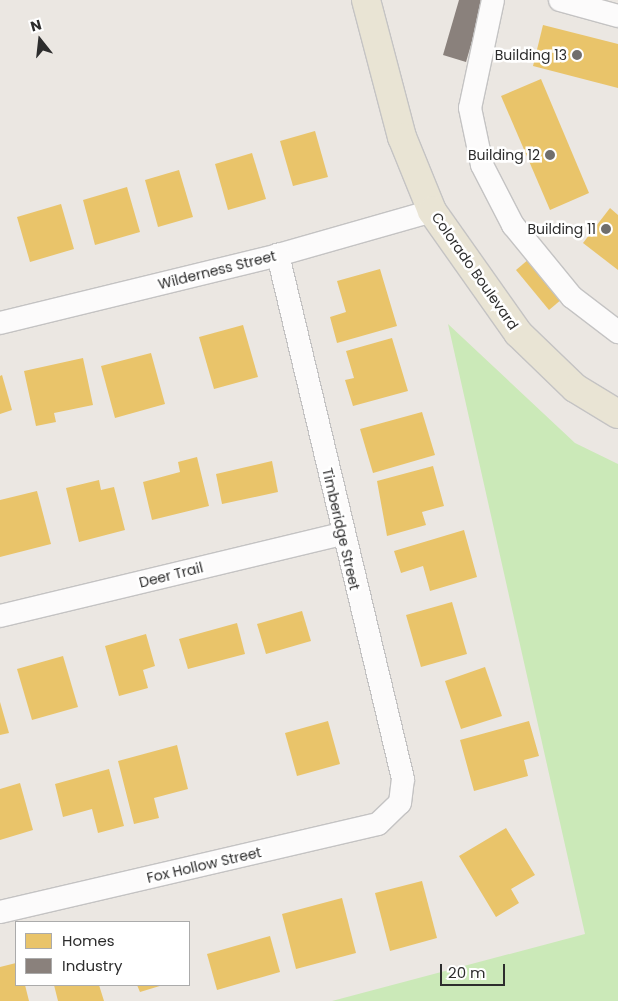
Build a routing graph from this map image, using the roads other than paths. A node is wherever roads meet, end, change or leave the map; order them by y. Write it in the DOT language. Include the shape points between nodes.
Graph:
graph roads {
  1 [pos="366,0"];
  2 [pos="493,0"];
  3 [pos="560,0"];
  4 [pos="618,16"];
  5 [pos="432,211"];
  6 [pos="278,255"];
  7 [pos="0,323"];
  8 [pos="618,332"];
  9 [pos="618,414"];
  10 [pos="342,534"];
  11 [pos="0,616"];
  12 [pos="400,803"];
  13 [pos="0,912"];
  1 -- 5 [label="main road, Colorado Boulevard" via="402,137"];
  2 -- 8 [label="street" via="470,108 482,165 525,240 572,297"];
  3 -- 4 [label="street"];
  5 -- 6 [label="street, Wilderness Street"];
  5 -- 9 [label="main road, Colorado Boulevard" via="518,333 575,388"];
  6 -- 7 [label="street, Wilderness Street"];
  6 -- 10 [label="street, Timberidge Street"];
  10 -- 11 [label="street, Deer Trail"];
  10 -- 12 [label="street, Timberidge Street" via="403,779"];
  12 -- 13 [label="street, Fox Hollow Street" via="378,824"];
}
